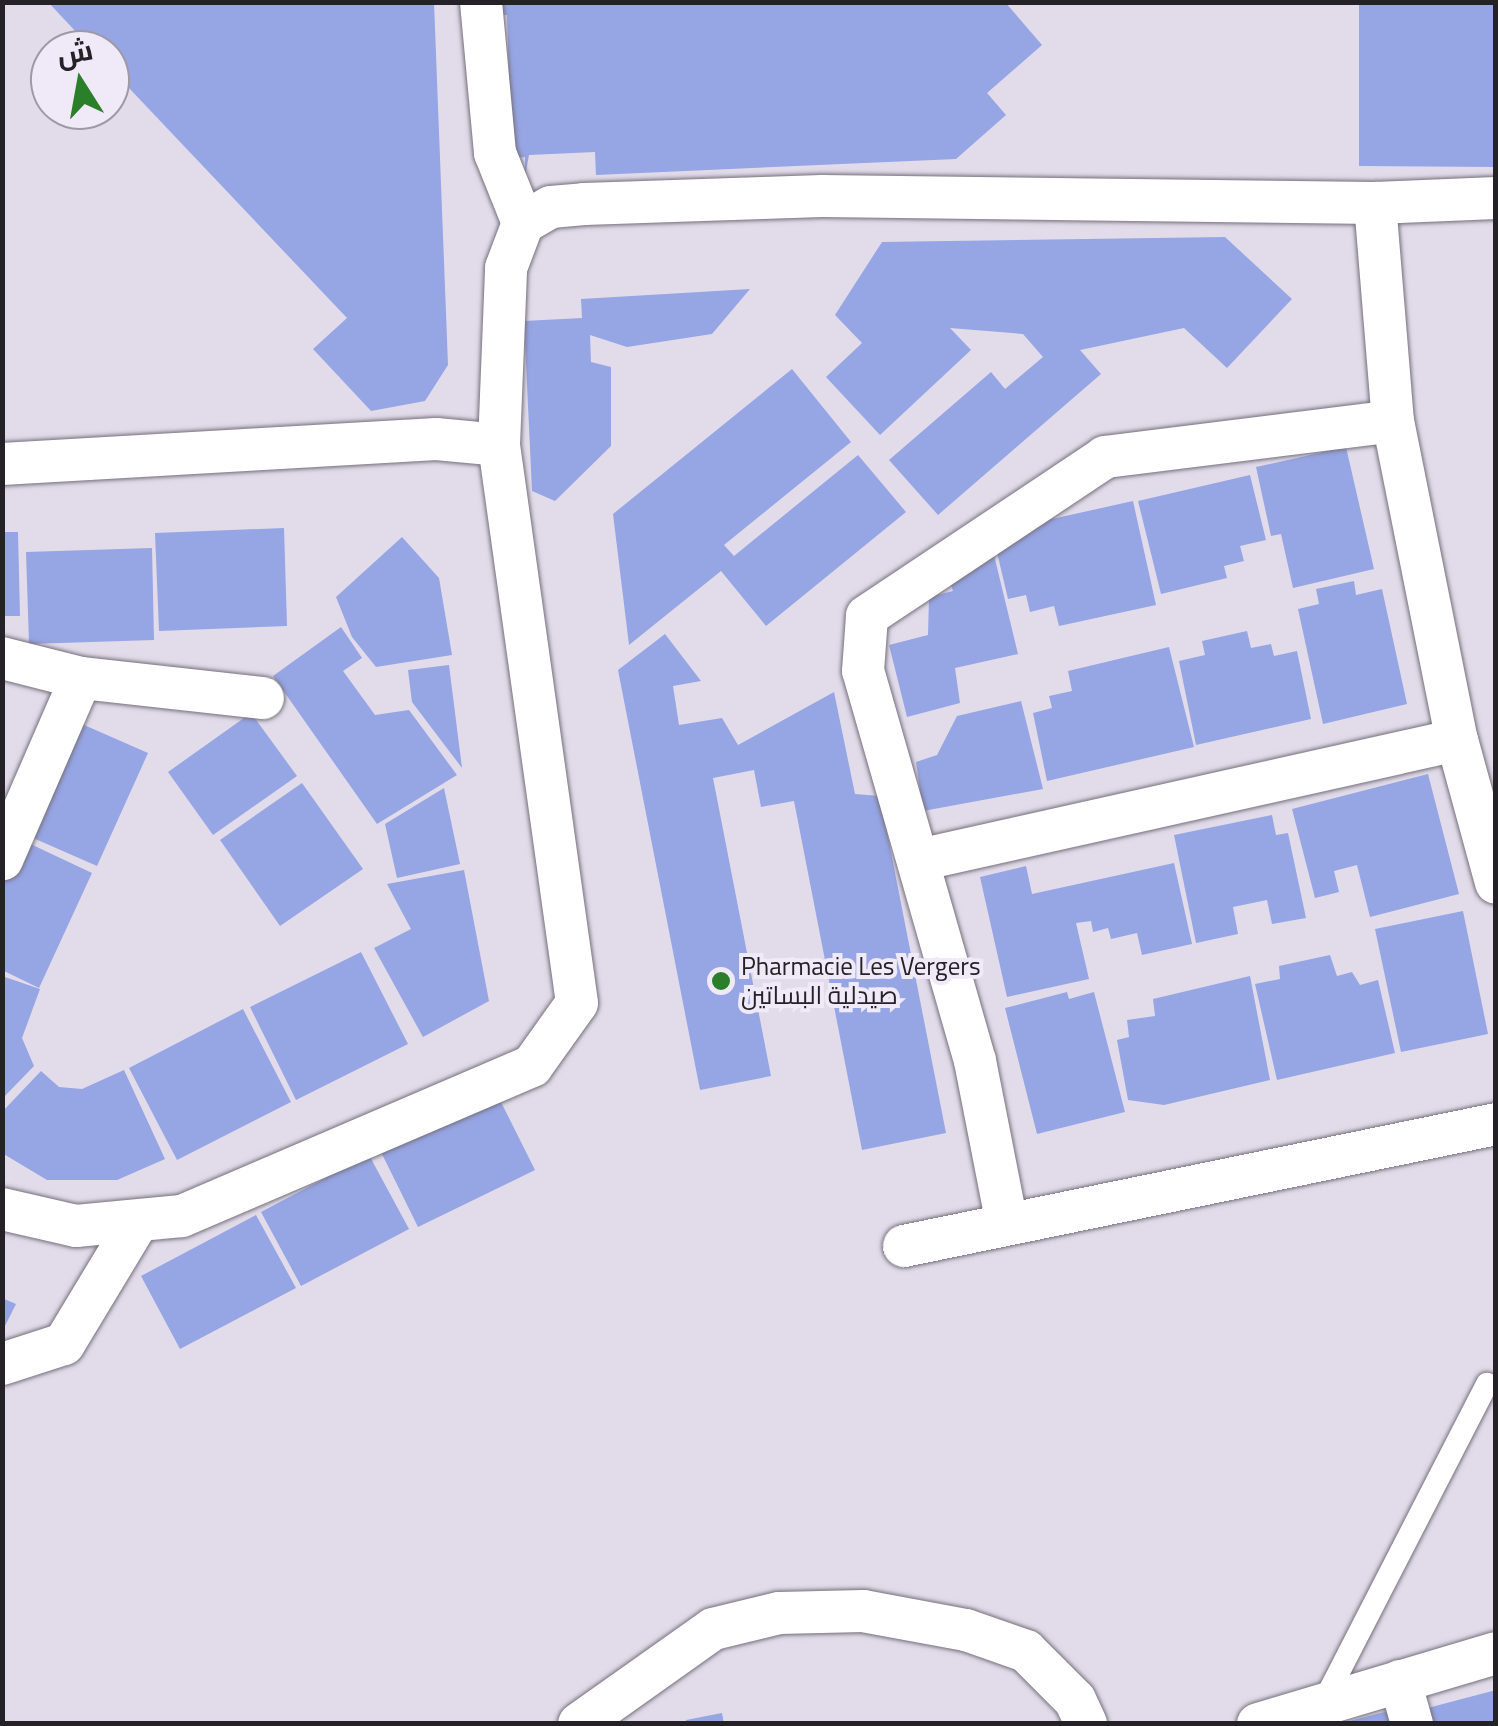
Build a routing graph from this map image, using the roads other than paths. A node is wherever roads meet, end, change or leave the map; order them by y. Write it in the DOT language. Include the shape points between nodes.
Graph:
graph roads {
  1 [pos="481,2"];
  2 [pos="1496,198"];
  3 [pos="1376,203"];
  4 [pos="523,223"];
  5 [pos="1393,420"];
  6 [pos="499,445"];
  7 [pos="2,464"];
  8 [pos="2,658"];
  9 [pos="82,678"];
  10 [pos="262,698"];
  11 [pos="1457,740"];
  12 [pos="2,860"];
  13 [pos="918,860"];
  14 [pos="1496,883"];
  15 [pos="1496,1124"];
  16 [pos="2,1173"];
  17 [pos="16,1212"];
  18 [pos="137,1223"];
  19 [pos="1007,1224"];
  20 [pos="904,1246"];
  21 [pos="2,1364"];
  22 [pos="1487,1384"];
  23 [pos="1496,1653"];
  24 [pos="1400,1681"];
  25 [pos="1324,1703"];
  26 [pos="1264,1722"];
  27 [pos="579,1724"];
  28 [pos="1086,1724"];
  29 [pos="1412,1724"];
  1 -- 4 [label="street" via="495,153"];
  2 -- 3 [label="street"];
  3 -- 4 [label="street" via="822,196 584,204 551,208"];
  3 -- 5 [label="street"];
  4 -- 6 [label="street" via="506,268"];
  5 -- 11 [label="street"];
  5 -- 13 [label="street" via="1105,457 867,616 863,671"];
  6 -- 7 [label="street" via="436,439"];
  6 -- 18 [label="street" via="577,1003 532,1066 233,1197"];
  8 -- 9 [label="street"];
  9 -- 10 [label="street"];
  9 -- 12 [label="street"];
  11 -- 13 [label="street"];
  11 -- 14 [label="street"];
  13 -- 19 [label="street" via="975,1061"];
  15 -- 19 [label="street"];
  16 -- 17 [label="street"];
  17 -- 18 [label="street" via="76,1226"];
  18 -- 21 [label="street" via="64,1344"];
  19 -- 20 [label="street"];
  22 -- 25 [label="lane"];
  23 -- 24 [label="street"];
  24 -- 25 [label="street"];
  24 -- 29 [label="street"];
  25 -- 26 [label="street"];
  27 -- 28 [label="street" via="712,1629 778,1613 863,1611 966,1630 1026,1651 1075,1700"];
}
